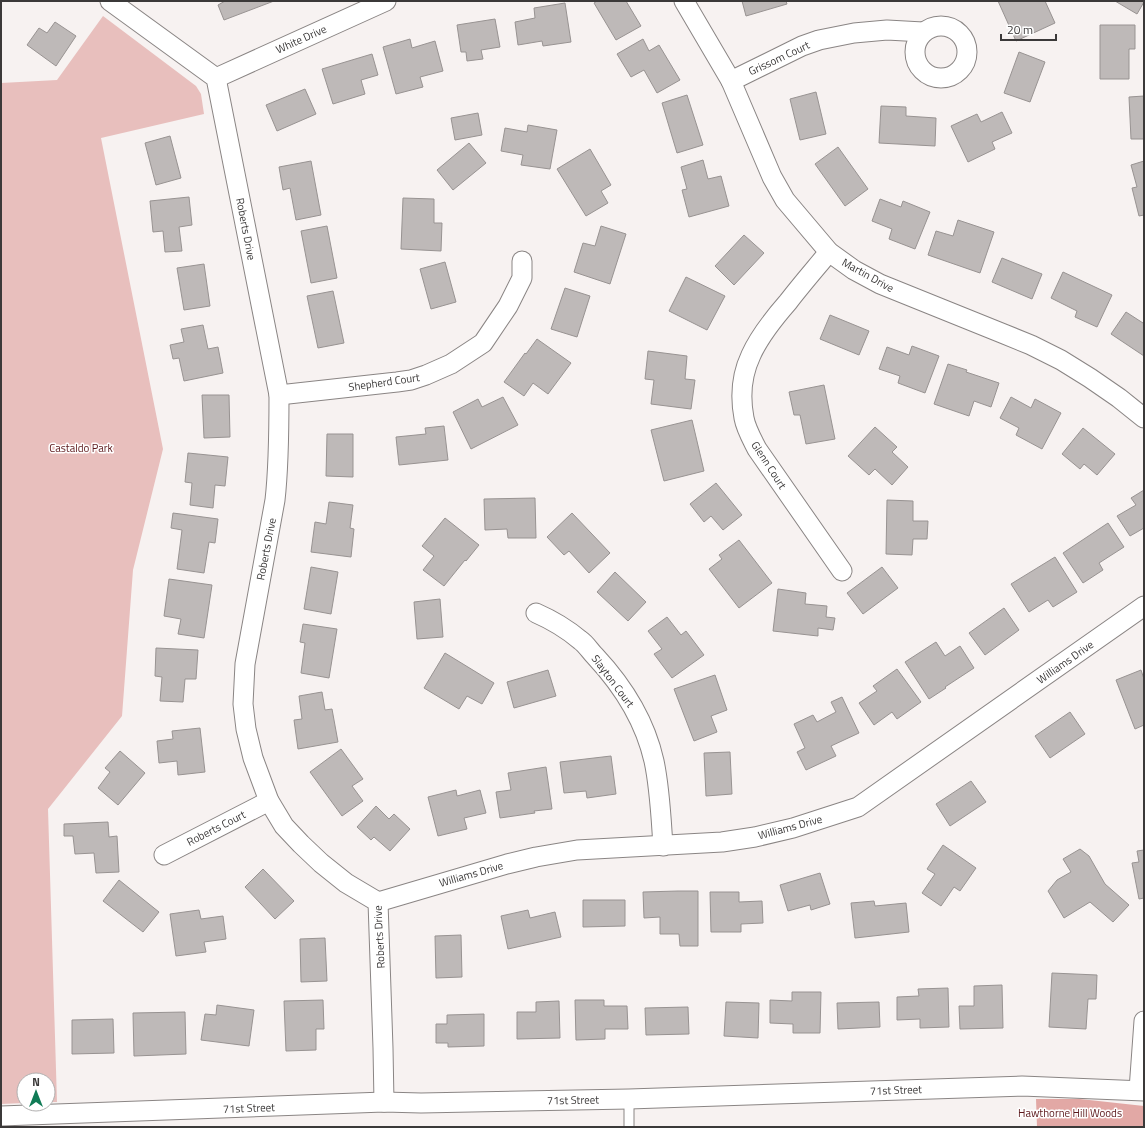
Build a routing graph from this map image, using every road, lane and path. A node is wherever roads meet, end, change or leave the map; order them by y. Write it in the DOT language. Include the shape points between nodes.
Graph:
graph roads {
  1 [pos="110,1"];
  2 [pos="386,1"];
  3 [pos="684,1"];
  4 [pos="923,32"];
  5 [pos="216,78"];
  6 [pos="731,81"];
  7 [pos="829,252"];
  8 [pos="522,261"];
  9 [pos="279,395"];
  10 [pos="1144,418"];
  11 [pos="842,571"];
  12 [pos="1144,606"];
  13 [pos="536,613"];
  14 [pos="269,801"];
  15 [pos="663,846"];
  16 [pos="164,855"];
  17 [pos="378,902"];
  18 [pos="1144,1022"];
  19 [pos="1142,1091"];
  20 [pos="629,1099"];
  21 [pos="384,1102"];
  22 [pos="1,1116"];
  23 [pos="629,1127"];
  1 -- 5 [label="street"];
  2 -- 5 [label="street, White Drive"];
  3 -- 6 [label="street, Martin Drive"];
  4 -- 6 [label="street, Grissom Court" via="887,30 819,40"];
  5 -- 9 [label="street, Roberts Drive"];
  6 -- 7 [label="street, Martin Drive" via="772,177 785,200"];
  7 -- 10 [label="street, Martin Drive" via="880,284 1004,334 1060,360 1102,386"];
  7 -- 11 [label="street, Glenn Court" via="757,342 745,372 742,396 744,418 757,449"];
  8 -- 9 [label="street, Shepherd Court" via="522,278 508,306 483,343 451,364 411,380"];
  9 -- 14 [label="street, Roberts Drive" via="275,500 243,681 246,729 253,758"];
  12 -- 15 [label="street, Williams Drive" via="858,807 755,837"];
  13 -- 15 [label="street, Slayton Court" via="581,641 606,667 634,708 654,761"];
  14 -- 16 [label="street, Roberts Court"];
  14 -- 17 [label="street, Roberts Drive" via="284,826 321,863 346,883"];
  15 -- 17 [label="street, Williams Drive" via="577,850 536,857"];
  17 -- 21 [label="street, Roberts Drive"];
  18 -- 19 [label="street"];
  19 -- 20 [label="street, 71st Street" via="1022,1086"];
  20 -- 21 [label="street, 71st Street"];
  20 -- 23 [label="lane"];
  21 -- 22 [label="street, 71st Street"];
}
